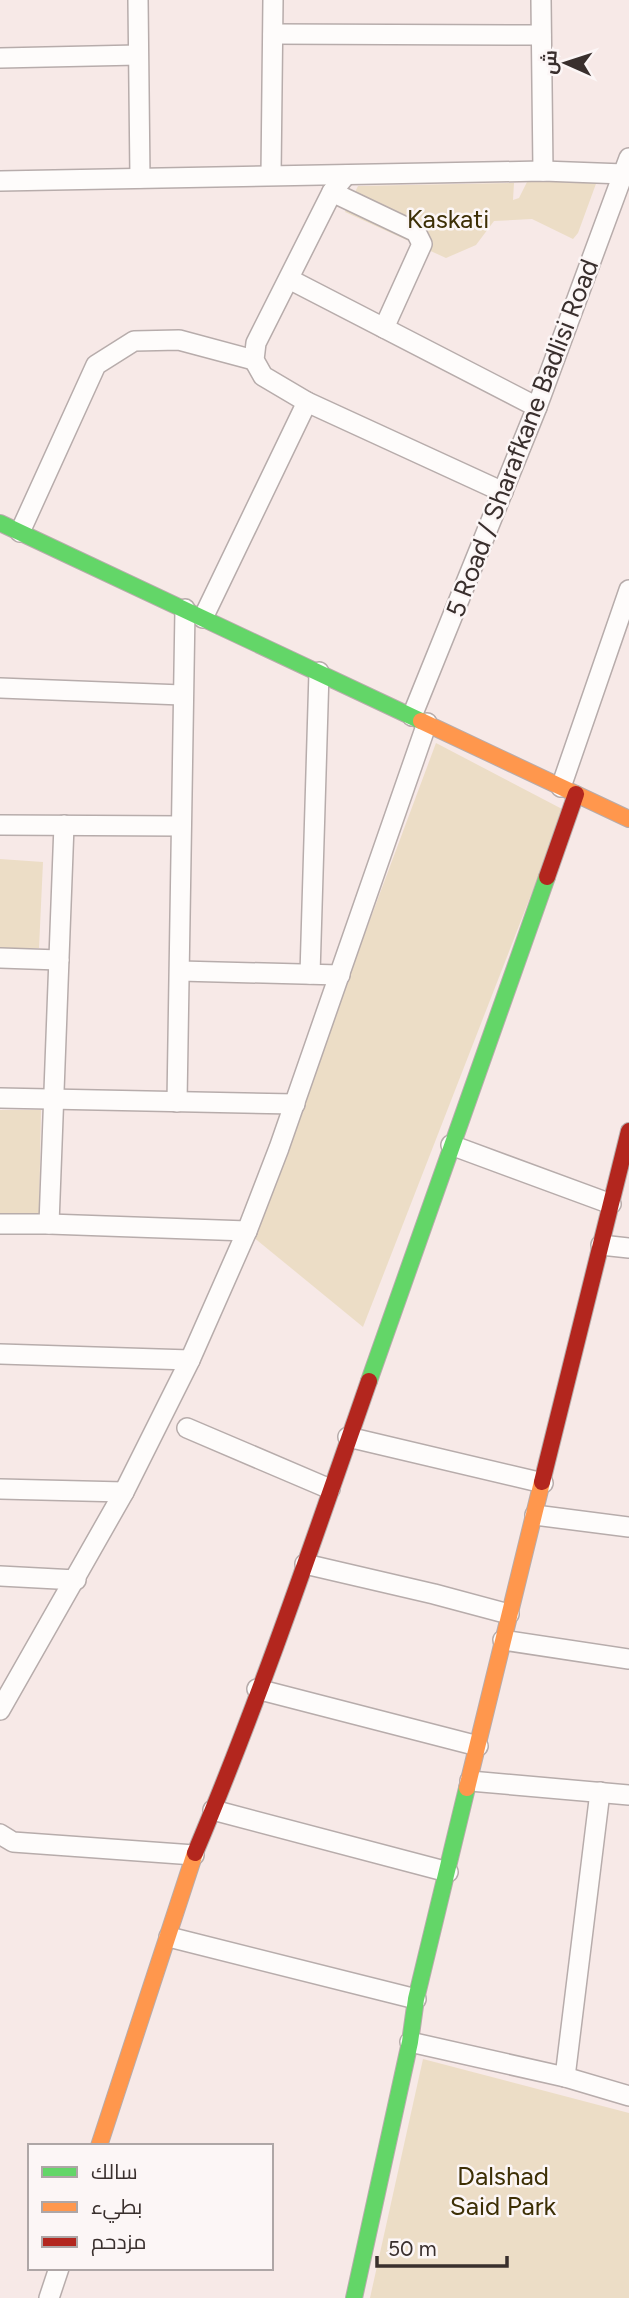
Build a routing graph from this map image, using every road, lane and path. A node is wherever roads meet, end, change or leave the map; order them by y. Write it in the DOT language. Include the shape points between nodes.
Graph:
graph roads {
  1 [pos="138,0"];
  2 [pos="273,0"];
  3 [pos="541,0"];
  4 [pos="273,34"];
  5 [pos="541,35"];
  6 [pos="138,55"];
  7 [pos="0,58"];
  8 [pos="626,166"];
  9 [pos="543,171"];
  10 [pos="346,175"];
  11 [pos="271,176"];
  12 [pos="140,178"];
  13 [pos="0,181"];
  14 [pos="332,192"];
  15 [pos="289,279"];
  16 [pos="384,328"];
  17 [pos="254,360"];
  18 [pos="307,402"];
  19 [pos="537,407"];
  20 [pos="503,492"];
  21 [pos="0,523"];
  22 [pos="19,533"];
  23 [pos="629,590"];
  24 [pos="185,609"];
  25 [pos="204,618"];
  26 [pos="318,672"];
  27 [pos="0,688"];
  28 [pos="182,695"];
  29 [pos="420,720"];
  30 [pos="568,791"];
  31 [pos="629,819"];
  32 [pos="0,825"];
  33 [pos="64,825"];
  34 [pos="181,826"];
  35 [pos="0,958"];
  36 [pos="59,960"];
  37 [pos="180,971"];
  38 [pos="310,974"];
  39 [pos="340,975"];
  40 [pos="0,1098"];
  41 [pos="55,1099"];
  42 [pos="177,1102"];
  43 [pos="295,1104"];
  44 [pos="629,1131"];
  45 [pos="451,1145"];
  46 [pos="611,1204"];
  47 [pos="0,1224"];
  48 [pos="49,1224"];
  49 [pos="247,1231"];
  50 [pos="601,1245"];
  51 [pos="629,1248"];
  52 [pos="0,1354"];
  53 [pos="190,1360"];
  54 [pos="187,1428"];
  55 [pos="348,1437"];
  56 [pos="543,1483"];
  57 [pos="0,1489"];
  58 [pos="330,1489"];
  59 [pos="124,1492"];
  60 [pos="535,1515"];
  61 [pos="629,1527"];
  62 [pos="305,1564"];
  63 [pos="0,1576"];
  64 [pos="76,1580"];
  65 [pos="509,1614"];
  66 [pos="503,1640"];
  67 [pos="629,1659"];
  68 [pos="257,1689"];
  69 [pos="0,1710"];
  70 [pos="478,1746"];
  71 [pos="470,1780"];
  72 [pos="600,1792"];
  73 [pos="629,1795"];
  74 [pos="213,1810"];
  75 [pos="0,1834"];
  76 [pos="194,1855"];
  77 [pos="447,1872"];
  78 [pos="169,1937"];
  79 [pos="416,2000"];
  80 [pos="410,2042"];
  81 [pos="565,2077"];
  82 [pos="629,2096"];
  83 [pos="100,2144"];
  84 [pos="58,2270"];
  85 [pos="49,2298"];
  86 [pos="354,2298"];
  1 -- 6 [label="street"];
  2 -- 4 [label="street"];
  3 -- 5 [label="street"];
  4 -- 5 [label="street"];
  4 -- 11 [label="street"];
  5 -- 9 [label="street"];
  6 -- 7 [label="street"];
  6 -- 12 [label="street"];
  8 -- 9 [label="street"];
  8 -- 19 [label="street, 5 Road / Sharafkane Badlisi Road"];
  9 -- 10 [label="street"];
  10 -- 11 [label="street"];
  10 -- 14 [label="street"];
  11 -- 12 [label="street"];
  12 -- 13 [label="street"];
  14 -- 15 [label="street"];
  14 -- 16 [label="street" via="416,232 422,244"];
  15 -- 16 [label="street"];
  15 -- 17 [label="street" via="256,343"];
  16 -- 19 [label="street"];
  17 -- 18 [label="street" via="262,376"];
  17 -- 22 [label="street" via="178,340 134,341 96,365"];
  18 -- 20 [label="street"];
  18 -- 25 [label="street"];
  19 -- 20 [label="street, 5 Road / Sharafkane Badlisi Road"];
  20 -- 29 [label="street, 5 Road / Sharafkane Badlisi Road"];
  21 -- 22 [label="street"];
  22 -- 24 [label="street"];
  23 -- 30 [label="street"];
  24 -- 25 [label="street"];
  24 -- 28 [label="street"];
  25 -- 26 [label="street"];
  26 -- 29 [label="street"];
  26 -- 38 [label="street"];
  27 -- 28 [label="street"];
  28 -- 34 [label="street"];
  29 -- 30 [label="street"];
  29 -- 39 [label="street, 5 Road / Sharafkane Badlisi Road"];
  30 -- 31 [label="street"];
  30 -- 45 [label="street"];
  32 -- 33 [label="street"];
  33 -- 34 [label="street"];
  33 -- 36 [label="street"];
  34 -- 37 [label="street"];
  35 -- 36 [label="street"];
  36 -- 41 [label="street"];
  37 -- 38 [label="street"];
  37 -- 42 [label="street"];
  38 -- 39 [label="street"];
  39 -- 43 [label="street, 5 Road / Sharafkane Badlisi Road"];
  40 -- 41 [label="street"];
  41 -- 42 [label="street"];
  41 -- 48 [label="street"];
  42 -- 43 [label="street"];
  43 -- 49 [label="street, 5 Road / Sharafkane Badlisi Road"];
  44 -- 46 [label="street"];
  45 -- 46 [label="street"];
  45 -- 55 [label="street"];
  46 -- 50 [label="street"];
  47 -- 48 [label="street"];
  48 -- 49 [label="street"];
  49 -- 53 [label="street, 5 Road / Sharafkane Badlisi Road"];
  50 -- 51 [label="street"];
  50 -- 56 [label="street"];
  52 -- 53 [label="street"];
  53 -- 59 [label="street, 5 Road / Sharafkane Badlisi Road"];
  54 -- 58 [label="street"];
  55 -- 56 [label="street"];
  55 -- 58 [label="street"];
  56 -- 60 [label="street"];
  57 -- 59 [label="street"];
  58 -- 62 [label="street"];
  59 -- 64 [label="street, 5 Road / Sharafkane Badlisi Road"];
  60 -- 61 [label="street"];
  60 -- 65 [label="street"];
  62 -- 65 [label="street"];
  62 -- 68 [label="street"];
  63 -- 64 [label="street"];
  64 -- 69 [label="street, 5 Road / Sharafkane Badlisi Road"];
  65 -- 66 [label="street"];
  66 -- 67 [label="street"];
  66 -- 70 [label="street"];
  68 -- 70 [label="street"];
  68 -- 74 [label="street"];
  70 -- 71 [label="street"];
  71 -- 72 [label="street"];
  71 -- 77 [label="street"];
  72 -- 73 [label="street"];
  72 -- 81 [label="street"];
  74 -- 76 [label="street"];
  74 -- 77 [label="street"];
  75 -- 76 [label="street" via="13,1842"];
  76 -- 78 [label="street"];
  77 -- 79 [label="street"];
  78 -- 79 [label="street"];
  78 -- 83 [label="street"];
  79 -- 80 [label="street"];
  80 -- 81 [label="street"];
  80 -- 86 [label="street"];
  81 -- 82 [label="street"];
  84 -- 85 [label="street"];
}
